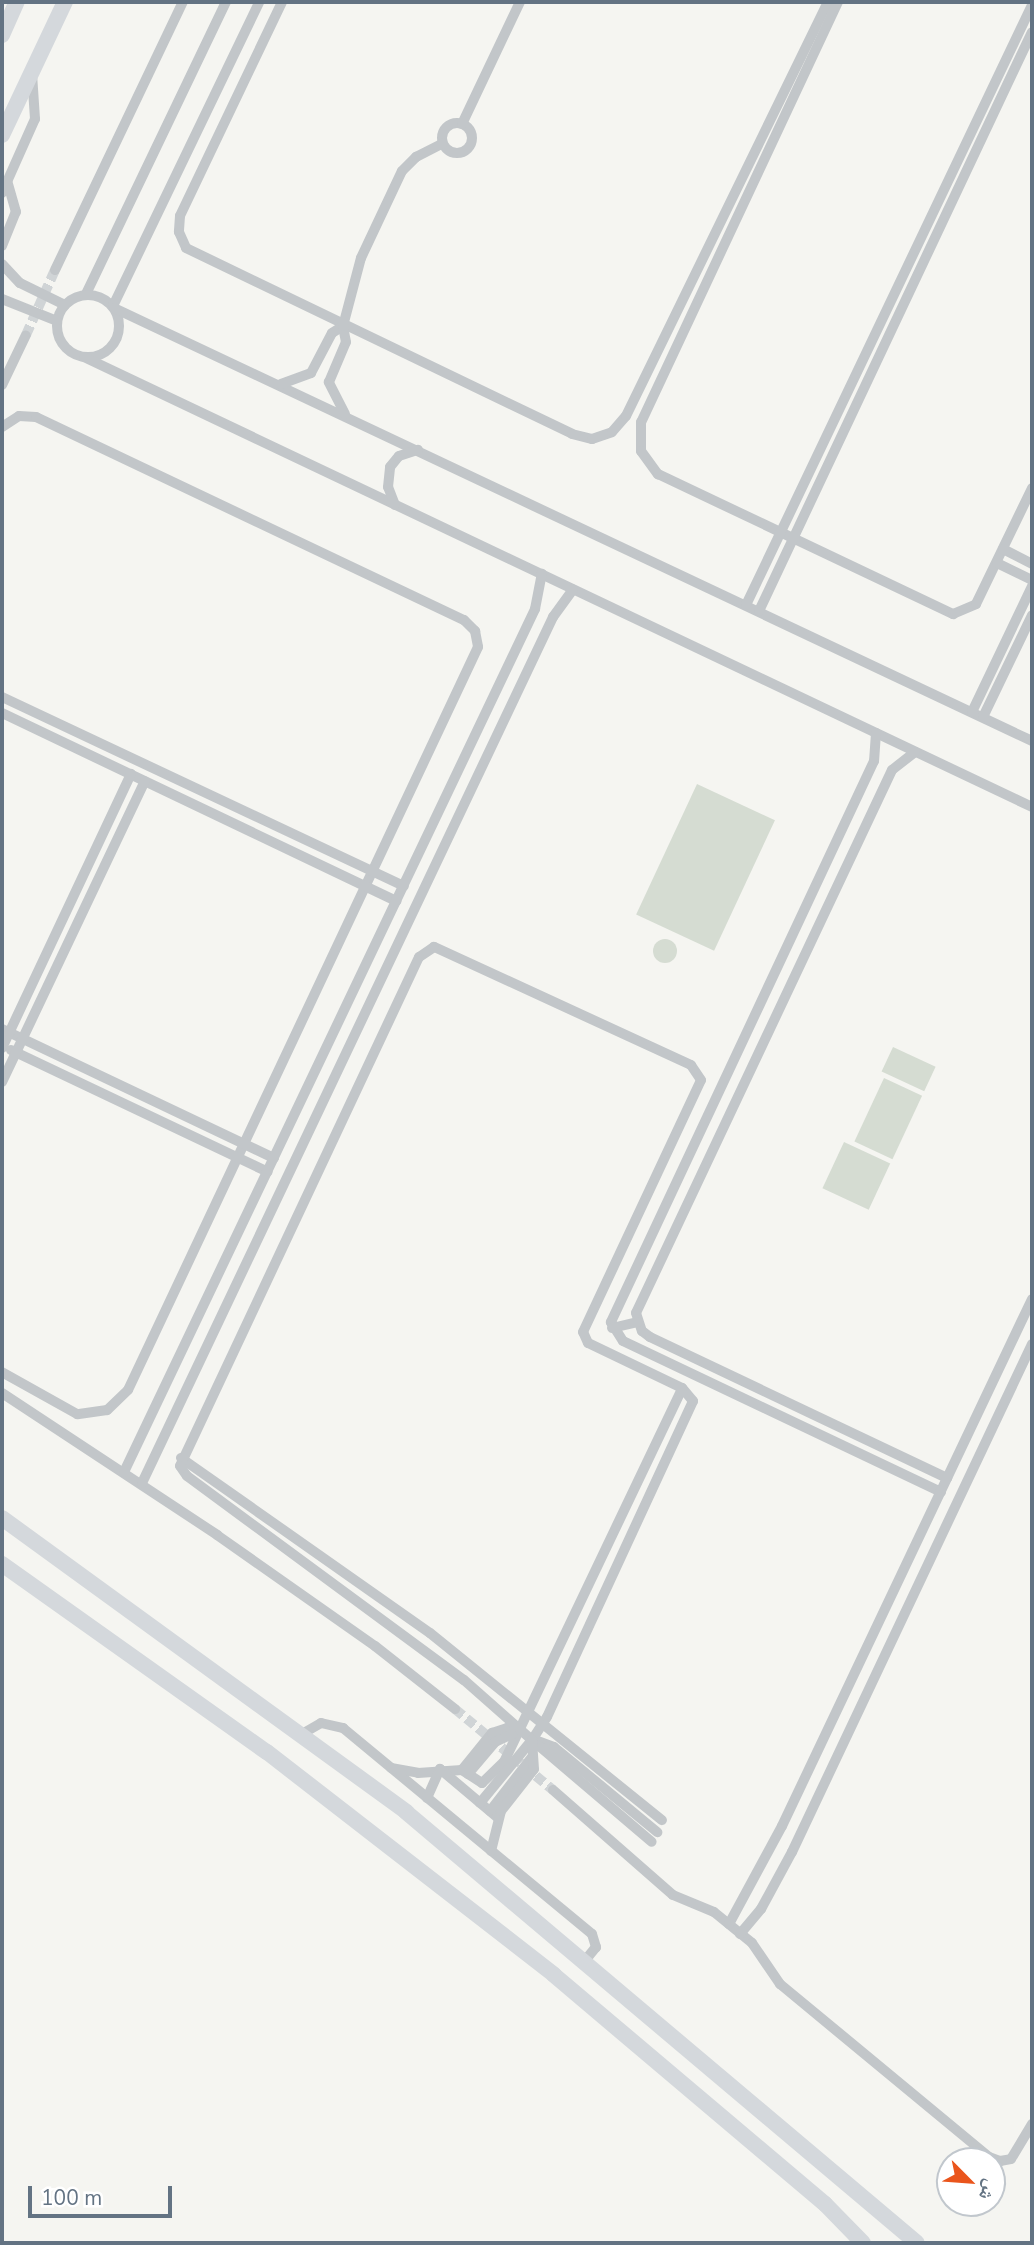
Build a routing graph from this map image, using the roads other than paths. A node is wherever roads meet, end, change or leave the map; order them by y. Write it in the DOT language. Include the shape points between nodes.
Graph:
graph roads {
  1 [pos="18,2"];
  2 [pos="65,2"];
  3 [pos="183,2"];
  4 [pos="226,2"];
  5 [pos="258,2"];
  6 [pos="282,2"];
  7 [pos="520,2"];
  8 [pos="828,2"];
  9 [pos="838,2"];
  10 [pos="1032,5"];
  11 [pos="1032,33"];
  12 [pos="2,35"];
  13 [pos="32,71"];
  14 [pos="462,124"];
  15 [pos="2,135"];
  16 [pos="443,143"];
  17 [pos="7,181"];
  18 [pos="2,193"];
  19 [pos="2,246"];
  20 [pos="2,264"];
  21 [pos="55,270"];
  22 [pos="18,280"];
  23 [pos="86,294"];
  24 [pos="5,299"];
  25 [pos="65,304"];
  26 [pos="114,307"];
  27 [pos="57,321"];
  28 [pos="343,326"];
  29 [pos="26,335"];
  30 [pos="84,357"];
  31 [pos="320,359"];
  32 [pos="334,365"];
  33 [pos="280,384"];
  34 [pos="2,385"];
  35 [pos="347,416"];
  36 [pos="2,427"];
  37 [pos="418,450"];
  38 [pos="1032,488"];
  39 [pos="395,505"];
  40 [pos="779,533"];
  41 [pos="791,539"];
  42 [pos="1003,549"];
  43 [pos="996,562"];
  44 [pos="1032,564"];
  45 [pos="542,574"];
  46 [pos="1032,580"];
  47 [pos="1032,586"];
  48 [pos="573,589"];
  49 [pos="746,605"];
  50 [pos="758,611"];
  51 [pos="1032,615"];
  52 [pos="2,697"];
  53 [pos="2,713"];
  54 [pos="977,715"];
  55 [pos="876,733"];
  56 [pos="1032,741"];
  57 [pos="470,744"];
  58 [pos="915,752"];
  59 [pos="489,753"];
  60 [pos="131,774"];
  61 [pos="145,781"];
  62 [pos="1032,807"];
  63 [pos="828,859"];
  64 [pos="846,868"];
  65 [pos="374,872"];
  66 [pos="404,886"];
  67 [pos="367,887"];
  68 [pos="397,901"];
  69 [pos="344,1013"];
  70 [pos="362,1021"];
  71 [pos="6,1030"];
  72 [pos="23,1039"];
  73 [pos="2,1046"];
  74 [pos="16,1052"];
  75 [pos="2,1082"];
  76 [pos="244,1144"];
  77 [pos="238,1158"];
  78 [pos="274,1158"];
  79 [pos="268,1172"];
  80 [pos="634,1268"];
  81 [pos="653,1276"];
  82 [pos="1032,1299"];
  83 [pos="637,1322"];
  84 [pos="195,1325"];
  85 [pos="612,1328"];
  86 [pos="214,1333"];
  87 [pos="1032,1345"];
  88 [pos="2,1372"];
  89 [pos="682,1388"];
  90 [pos="2,1393"];
  91 [pos="978,1413"];
  92 [pos="996,1421"];
  93 [pos="181,1458"];
  94 [pos="124,1472"];
  95 [pos="947,1478"];
  96 [pos="142,1483"];
  97 [pos="941,1492"];
  98 [pos="260,1510"];
  99 [pos="2,1518"];
  100 [pos="249,1523"];
  101 [pos="2,1564"];
  102 [pos="889,1600"];
  103 [pos="907,1609"];
  104 [pos="506,1695"];
  105 [pos="494,1707"];
  106 [pos="455,1709"];
  107 [pos="529,1714"];
  108 [pos="542,1724"];
  109 [pos="522,1731"];
  110 [pos="302,1734"];
  111 [pos="532,1740"];
  112 [pos="391,1768"];
  113 [pos="440,1769"];
  114 [pos="465,1772"];
  115 [pos="553,1790"];
  116 [pos="427,1798"];
  117 [pos="480,1803"];
  118 [pos="494,1815"];
  119 [pos="662,1820"];
  120 [pos="654,1837"];
  121 [pos="491,1851"];
  122 [pos="765,1859"];
  123 [pos="783,1868"];
  124 [pos="729,1924"];
  125 [pos="740,1934"];
  126 [pos="584,1962"];
  127 [pos="1032,2124"];
  128 [pos="863,2243"];
  129 [pos="917,2243"];
  1 -- 12 [label="main road"];
  2 -- 13 [label="main road"];
  3 -- 21 [label="street"];
  4 -- 23 [label="street"];
  5 -- 26 [label="street"];
  6 -- 28 [label="street" via="180,216 179,233 192,254"];
  7 -- 14 [label="street"];
  8 -- 28 [label="street" via="679,311 626,416 612,432 592,439 572,435"];
  9 -- 40 [label="street" via="639,432 645,460 658,474"];
  10 -- 40 [label="street"];
  11 -- 41 [label="street"];
  13 -- 15 [label="main road"];
  13 -- 17 [label="street" via="35,119"];
  14 -- 16 [label="street" via="447,127"];
  14 -- 16 [label="street" via="472,139 465,150 452,152"];
  16 -- 28 [label="street" via="416,157 397,180 361,258"];
  17 -- 18 [label="street"];
  17 -- 19 [label="street" via="16,212"];
  20 -- 22 [label="street"];
  22 -- 24 [label="street"];
  22 -- 25 [label="street"];
  23 -- 25 [label="street"];
  23 -- 26 [label="street" via="101,297"];
  24 -- 27 [label="street"];
  25 -- 27 [label="street"];
  26 -- 30 [label="street" via="120,325 115,342 102,354"];
  26 -- 33 [label="street"];
  27 -- 30 [label="street" via="63,345"];
  28 -- 31 [label="street" via="332,333"];
  28 -- 32 [label="street" via="346,342"];
  29 -- 34 [label="street"];
  30 -- 39 [label="street"];
  31 -- 32 [label="street"];
  31 -- 33 [label="street" via="307,376"];
  32 -- 35 [label="street" via="330,392"];
  33 -- 35 [label="street"];
  35 -- 37 [label="street"];
  36 -- 65 [label="street" via="19,416 36,418 473,628 477,655"];
  37 -- 39 [label="street" via="399,456 390,467 387,487"];
  37 -- 49 [label="street"];
  38 -- 42 [label="street"];
  39 -- 45 [label="street"];
  40 -- 41 [label="street"];
  40 -- 49 [label="street"];
  41 -- 43 [label="street" via="953,614 976,604"];
  41 -- 50 [label="street"];
  42 -- 43 [label="street"];
  42 -- 44 [label="street"];
  43 -- 46 [label="street"];
  45 -- 48 [label="street"];
  45 -- 57 [label="street" via="536,609"];
  47 -- 54 [label="street"];
  48 -- 55 [label="street"];
  48 -- 59 [label="street" via="557,609"];
  49 -- 50 [label="street"];
  50 -- 54 [label="street"];
  51 -- 54 [label="street"];
  52 -- 65 [label="street"];
  53 -- 60 [label="street"];
  54 -- 56 [label="street"];
  55 -- 58 [label="street"];
  55 -- 63 [label="street" via="877,755"];
  57 -- 59 [label="street"];
  57 -- 66 [label="street"];
  58 -- 62 [label="street"];
  58 -- 64 [label="street" via="892,770"];
  59 -- 70 [label="street"];
  60 -- 61 [label="street"];
  60 -- 71 [label="street"];
  61 -- 67 [label="street"];
  61 -- 72 [label="street"];
  63 -- 64 [label="street"];
  63 -- 80 [label="street"];
  64 -- 81 [label="street"];
  65 -- 66 [label="street"];
  65 -- 67 [label="street"];
  66 -- 68 [label="street"];
  67 -- 68 [label="street"];
  67 -- 76 [label="street"];
  68 -- 69 [label="street"];
  69 -- 70 [label="street"];
  69 -- 78 [label="street"];
  70 -- 86 [label="street"];
  71 -- 72 [label="street"];
  71 -- 73 [label="street"];
  72 -- 74 [label="street"];
  72 -- 76 [label="street"];
  73 -- 74 [label="street"];
  74 -- 75 [label="street"];
  74 -- 77 [label="street"];
  76 -- 77 [label="street"];
  76 -- 78 [label="street"];
  77 -- 79 [label="street"];
  77 -- 88 [label="street" via="208,1228 119,1402 92,1414 70,1412"];
  78 -- 79 [label="street"];
  79 -- 84 [label="street"];
  80 -- 81 [label="street"];
  80 -- 85 [label="street" via="612,1316"];
  81 -- 83 [label="street"];
  82 -- 91 [label="street"];
  83 -- 85 [label="street"];
  83 -- 95 [label="street" via="650,1336"];
  84 -- 86 [label="street"];
  84 -- 94 [label="street"];
  85 -- 97 [label="street" via="623,1341"];
  86 -- 96 [label="street"];
  87 -- 92 [label="street"];
  89 -- 93 [label="street" via="588,1343 583,1332 699,1087 699,1073 691,1065 434,947 419,957"];
  89 -- 107 [label="street"];
  89 -- 108 [label="street" via="691,1394 692,1405"];
  90 -- 94 [label="street"];
  91 -- 92 [label="street"];
  91 -- 95 [label="street"];
  92 -- 103 [label="street"];
  93 -- 98 [label="street"];
  93 -- 100 [label="street" via="184,1474"];
  94 -- 96 [label="street"];
  95 -- 97 [label="street"];
  96 -- 106 [label="street" via="367,1640"];
  97 -- 102 [label="street"];
  98 -- 100 [label="street"];
  98 -- 104 [label="street"];
  99 -- 110 [label="main road"];
  100 -- 105 [label="street"];
  101 -- 128 [label="main road" via="267,1752 554,1975 825,2204"];
  102 -- 103 [label="street"];
  102 -- 122 [label="street"];
  103 -- 123 [label="street"];
  104 -- 105 [label="street"];
  104 -- 107 [label="street"];
  105 -- 109 [label="street"];
  107 -- 108 [label="street"];
  107 -- 109 [label="street"];
  108 -- 111 [label="street"];
  108 -- 119 [label="street"];
  109 -- 111 [label="street"];
  109 -- 114 [label="street" via="497,1730"];
  109 -- 114 [label="street" via="487,1782"];
  110 -- 112 [label="street" via="321,1723 334,1724"];
  110 -- 126 [label="main road" via="406,1812"];
  111 -- 117 [label="street"];
  111 -- 118 [label="street" via="534,1769"];
  111 -- 120 [label="street"];
  112 -- 113 [label="street" via="418,1773"];
  112 -- 116 [label="street"];
  113 -- 114 [label="street"];
  113 -- 116 [label="street"];
  113 -- 117 [label="street"];
  115 -- 124 [label="street" via="673,1895 709,1909"];
  116 -- 121 [label="street"];
  117 -- 118 [label="street"];
  118 -- 121 [label="street"];
  121 -- 126 [label="street" via="594,1936 596,1947"];
  122 -- 123 [label="street"];
  122 -- 124 [label="street"];
  123 -- 125 [label="street"];
  124 -- 125 [label="street"];
  125 -- 127 [label="street" via="761,1953 776,1980 989,2157 1011,2159"];
  126 -- 129 [label="main road"];
}
